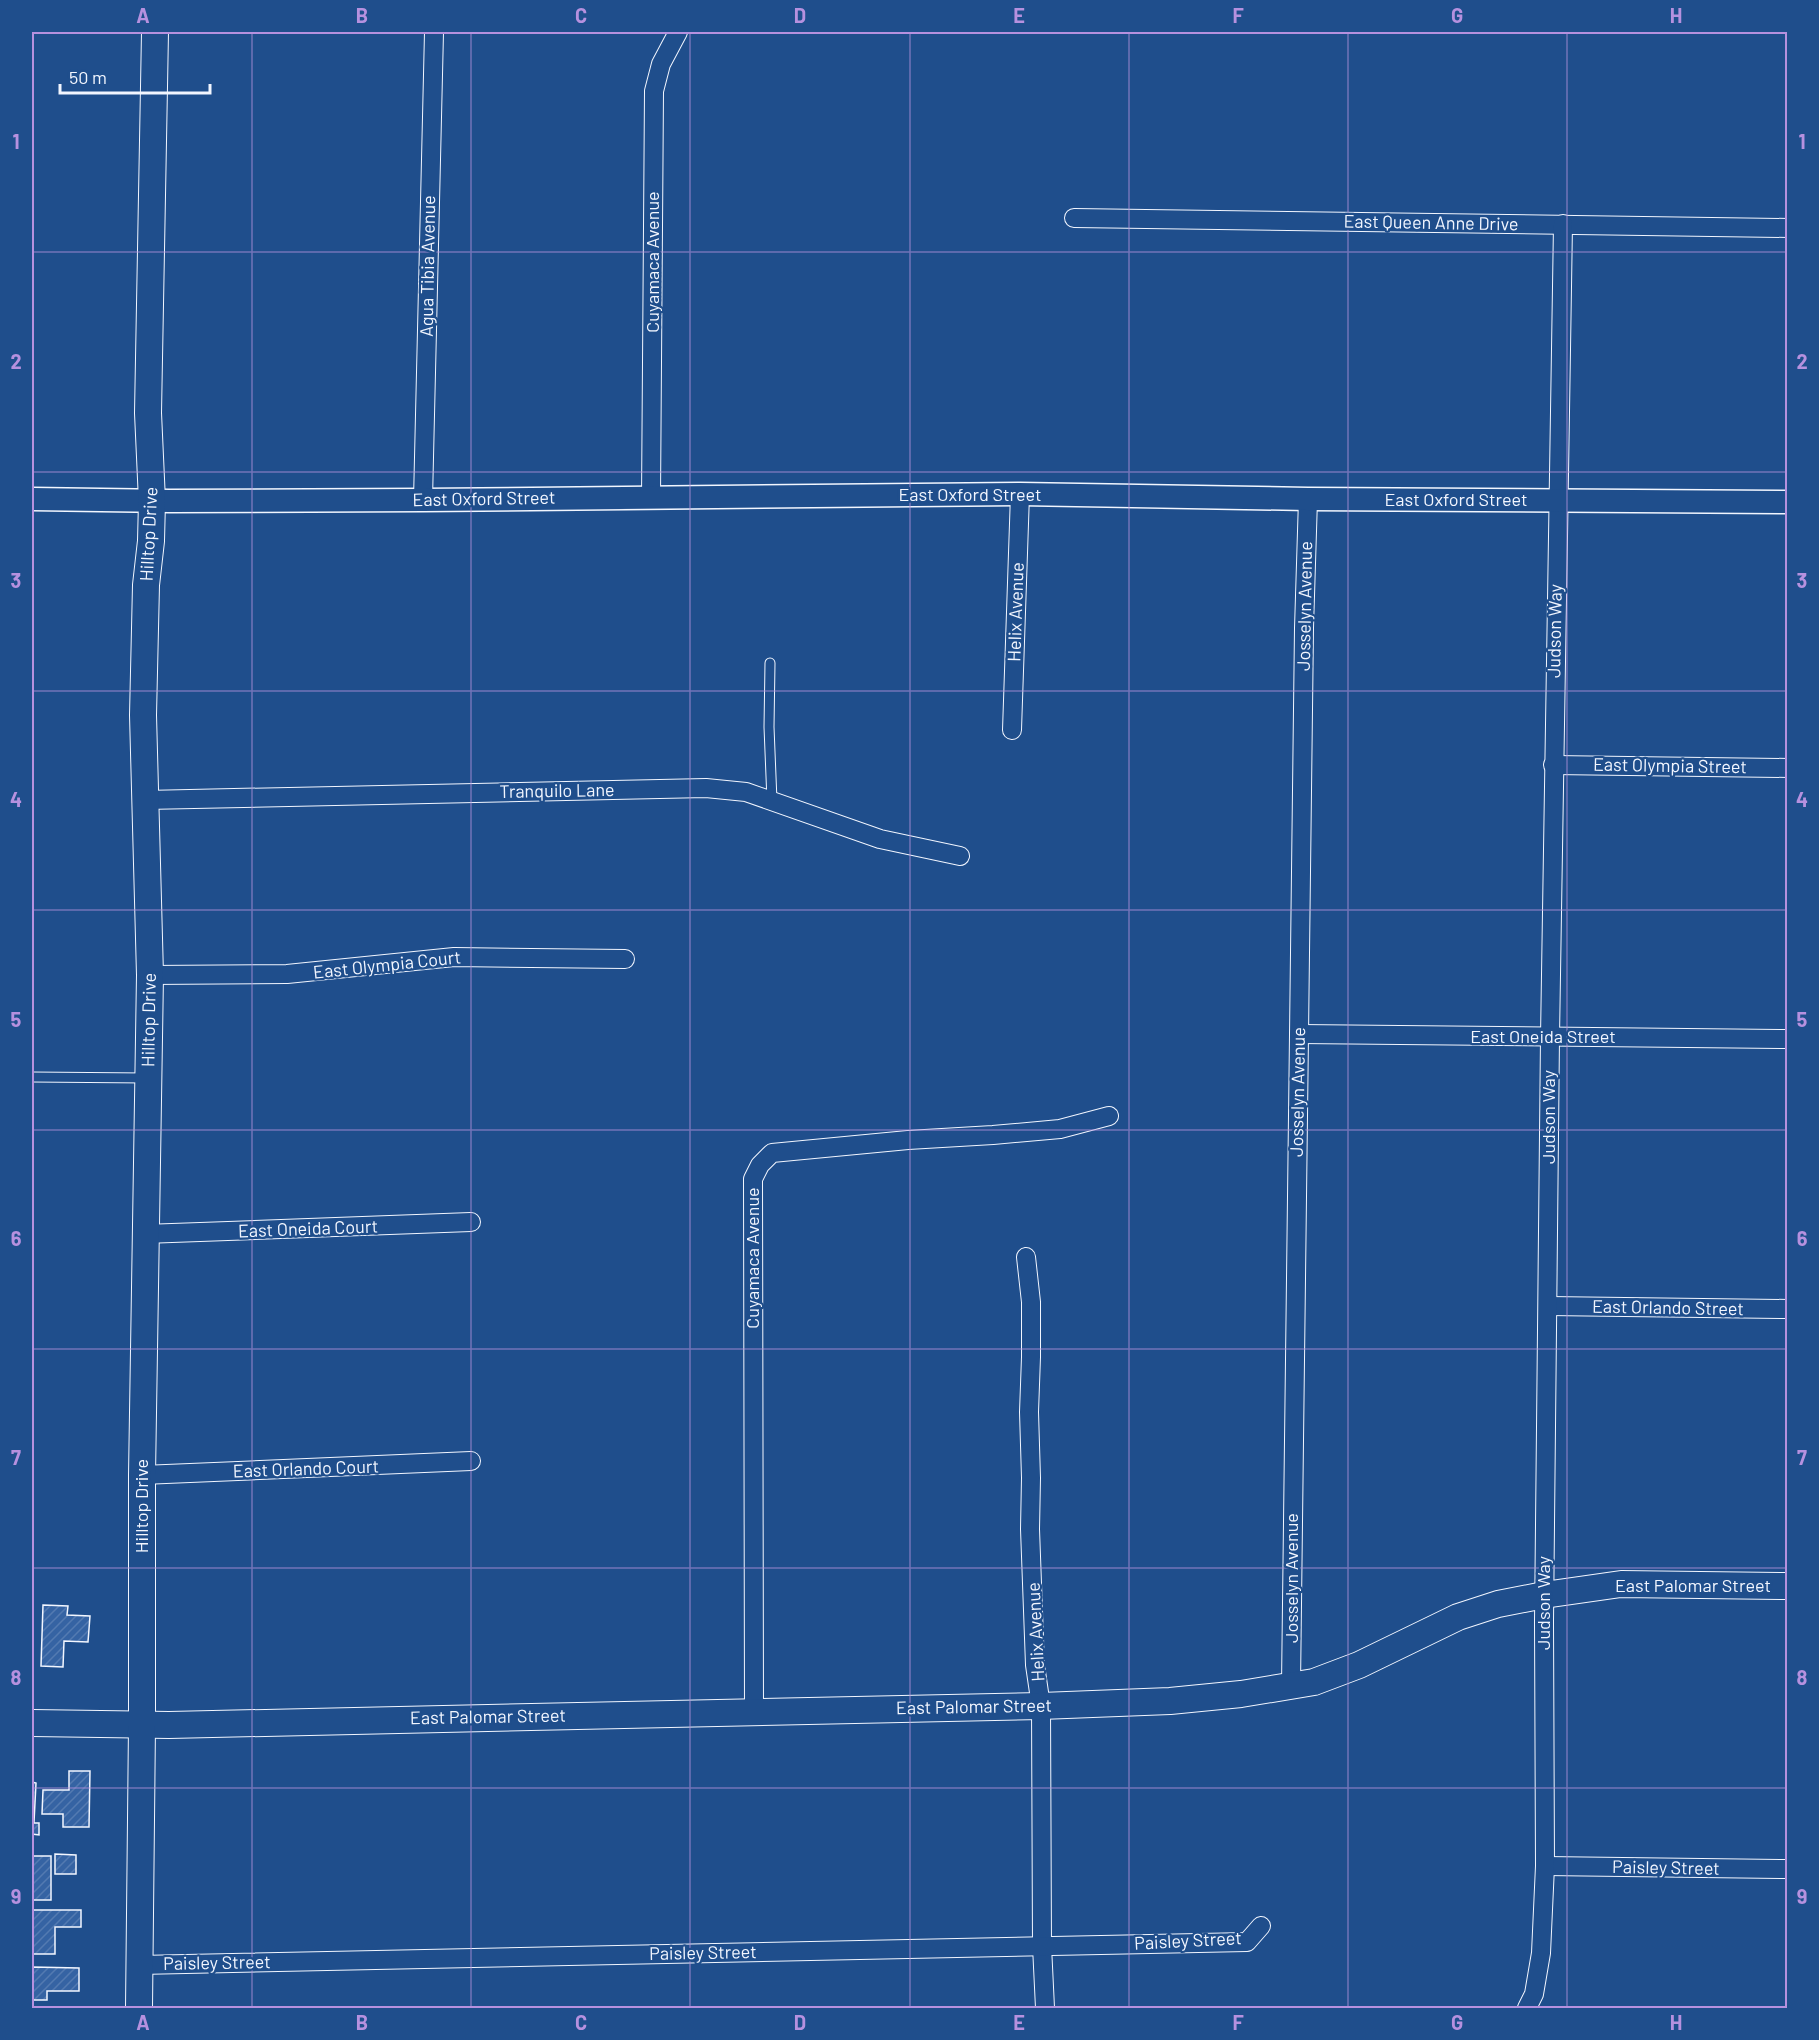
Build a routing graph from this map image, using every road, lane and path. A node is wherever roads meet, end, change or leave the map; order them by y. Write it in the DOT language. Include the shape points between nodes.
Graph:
graph roads {
  1 [pos="155,32"];
  2 [pos="434,32"];
  3 [pos="678,32"];
  4 [pos="1074,218"];
  5 [pos="1563,224"];
  6 [pos="1788,228"];
  7 [pos="1020,494"];
  8 [pos="651,498"];
  9 [pos="32,499"];
  10 [pos="1308,499"];
  11 [pos="423,500"];
  12 [pos="152,501"];
  13 [pos="1557,501"];
  14 [pos="1788,502"];
  15 [pos="770,663"];
  16 [pos="1012,730"];
  17 [pos="1553,765"];
  18 [pos="1788,768"];
  19 [pos="145,800"];
  20 [pos="772,801"];
  21 [pos="960,856"];
  22 [pos="625,959"];
  23 [pos="150,975"];
  24 [pos="1299,1034"];
  25 [pos="1550,1037"];
  26 [pos="1788,1039"];
  27 [pos="32,1077"];
  28 [pos="148,1078"];
  29 [pos="1110,1116"];
  30 [pos="471,1222"];
  31 [pos="144,1234"];
  32 [pos="1026,1257"];
  33 [pos="1548,1306"];
  34 [pos="1788,1309"];
  35 [pos="471,1461"];
  36 [pos="142,1475"];
  37 [pos="1788,1586"];
  38 [pos="1544,1595"];
  39 [pos="1291,1685"];
  40 [pos="1041,1706"];
  41 [pos="754,1711"];
  42 [pos="32,1723"];
  43 [pos="142,1725"];
  44 [pos="1545,1866"];
  45 [pos="1788,1869"];
  46 [pos="1261,1926"];
  47 [pos="1042,1946"];
  48 [pos="138,1965"];
  49 [pos="139,2008"];
  50 [pos="1045,2008"];
  51 [pos="1527,2008"];
  1 -- 12 [label="main road, Hilltop Drive" via="148,413"];
  2 -- 11 [label="street, Agua Tibia Avenue"];
  3 -- 8 [label="street, Cuyamaca Avenue" via="654,91"];
  4 -- 5 [label="street, East Queen Anne Drive"];
  5 -- 6 [label="street, East Queen Anne Drive"];
  5 -- 13 [label="street, Judson Way"];
  7 -- 8 [label="street, East Oxford Street"];
  7 -- 10 [label="street, East Oxford Street"];
  7 -- 16 [label="street, Helix Avenue"];
  8 -- 11 [label="street, East Oxford Street"];
  9 -- 12 [label="street, East Oxford Street"];
  10 -- 13 [label="street, East Oxford Street"];
  10 -- 24 [label="street, Josselyn Avenue"];
  11 -- 12 [label="street, East Oxford Street"];
  12 -- 19 [label="main road, Hilltop Drive" via="142,715"];
  13 -- 14 [label="street, East Oxford Street"];
  13 -- 17 [label="street, Judson Way"];
  15 -- 20 [label="lane"];
  17 -- 18 [label="street, East Olympia Street"];
  17 -- 25 [label="street, Judson Way"];
  19 -- 20 [label="street, Tranquilo Lane" via="706,788 746,792"];
  19 -- 23 [label="main road, Hilltop Drive"];
  20 -- 21 [label="street, Tranquilo Lane" via="880,839"];
  22 -- 23 [label="street, East Olympia Court" via="454,957 288,974"];
  23 -- 28 [label="main road, Hilltop Drive"];
  24 -- 25 [label="street, East Oneida Street"];
  24 -- 39 [label="street, Josselyn Avenue"];
  25 -- 26 [label="street, East Oneida Street"];
  25 -- 33 [label="street, Judson Way"];
  27 -- 28 [label="lane"];
  28 -- 31 [label="main road, Hilltop Drive"];
  29 -- 41 [label="street, Cuyamaca Avenue" via="1060,1129 772,1153 760,1165 753,1179"];
  30 -- 31 [label="street, East Oneida Court"];
  31 -- 36 [label="main road, Hilltop Drive"];
  32 -- 40 [label="street, Helix Avenue" via="1031,1302 1030,1529 1035,1665"];
  33 -- 34 [label="street, East Orlando Street"];
  33 -- 38 [label="street, Judson Way"];
  35 -- 36 [label="street, East Orlando Court"];
  36 -- 43 [label="main road, Hilltop Drive"];
  37 -- 38 [label="main road, East Palomar Street" via="1621,1584"];
  38 -- 39 [label="main road, East Palomar Street" via="1458,1617 1359,1665 1314,1682"];
  38 -- 44 [label="street, Judson Way"];
  39 -- 40 [label="main road, East Palomar Street" via="1170,1701"];
  40 -- 41 [label="main road, East Palomar Street"];
  40 -- 47 [label="street, Helix Avenue"];
  41 -- 43 [label="main road, East Palomar Street"];
  42 -- 43 [label="main road, East Palomar Street"];
  43 -- 48 [label="main road, Hilltop Drive"];
  44 -- 45 [label="street, Paisley Street"];
  44 -- 51 [label="street, Judson Way" via="1540,1953 1534,1994"];
  46 -- 47 [label="street, Paisley Street" via="1247,1942"];
  47 -- 48 [label="street, Paisley Street"];
  47 -- 50 [label="street, Helix Avenue"];
  48 -- 49 [label="main road, Hilltop Drive"];
}
